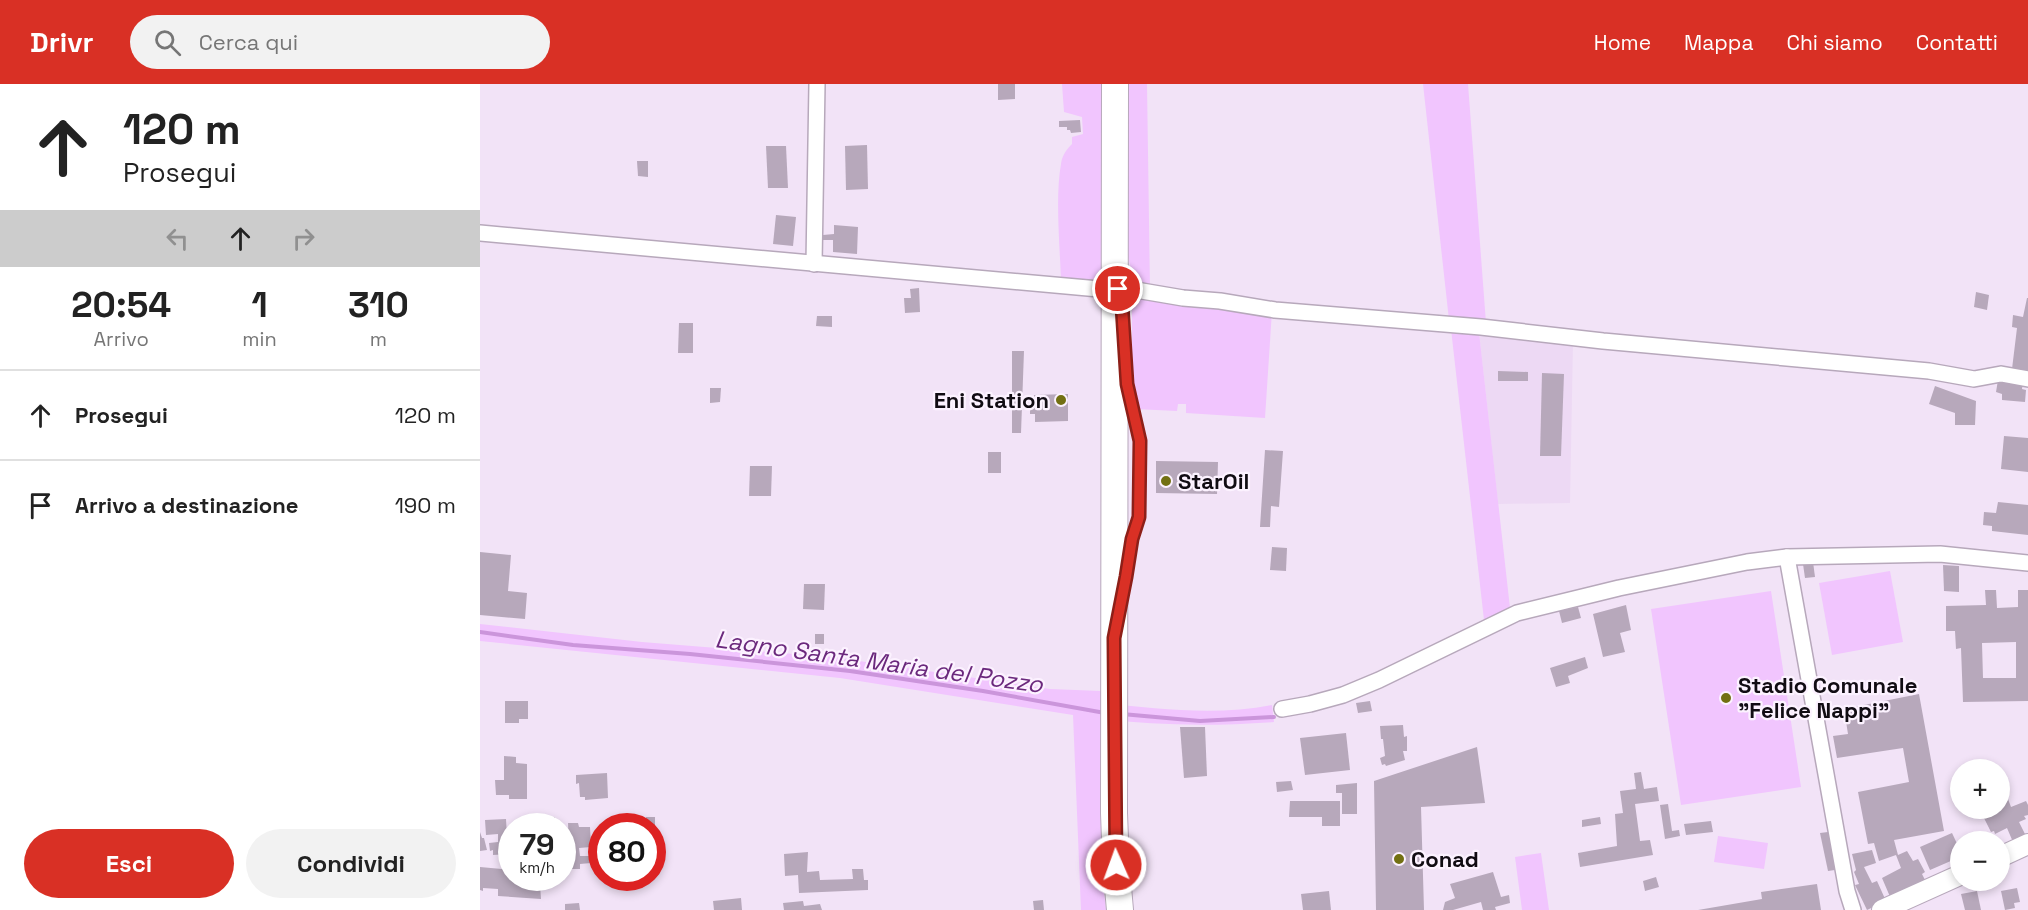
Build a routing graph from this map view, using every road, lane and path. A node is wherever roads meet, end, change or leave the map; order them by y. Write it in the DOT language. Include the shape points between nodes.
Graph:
graph roads {
  1 [pos="817,84"];
  2 [pos="1115,84"];
  3 [pos="480,233"];
  4 [pos="814,264"];
  5 [pos="1107,280"];
  6 [pos="1136,290"];
  7 [pos="1123,327"];
  8 [pos="1126,369"];
  9 [pos="2028,379"];
  10 [pos="1787,557"];
  11 [pos="2028,563"];
  12 [pos="1114,638"];
  13 [pos="1282,709"];
  14 [pos="2028,844"];
  15 [pos="2010,852"];
  16 [pos="1950,879"];
  17 [pos="1120,910"];
  18 [pos="1853,910"];
  19 [pos="1882,910"];
  1 -- 4 [label="street"];
  2 -- 5 [label="highway"];
  3 -- 4 [label="street"];
  4 -- 5 [label="street"];
  5 -- 7 [label="lane" via="1122,306"];
  5 -- 12 [label="highway"];
  6 -- 9 [label="street" via="1275,310 1929,371 1974,379 2001,374"];
  8 -- 12 [label="lane" via="1140,441 1139,517"];
  10 -- 11 [label="street" via="1940,554"];
  10 -- 13 [label="street" via="1619,588 1517,613 1343,695"];
  10 -- 18 [label="street"];
  12 -- 17 [label="highway" via="1113,731"];
  14 -- 15 [label="street"];
  16 -- 19 [label="street"];
}
